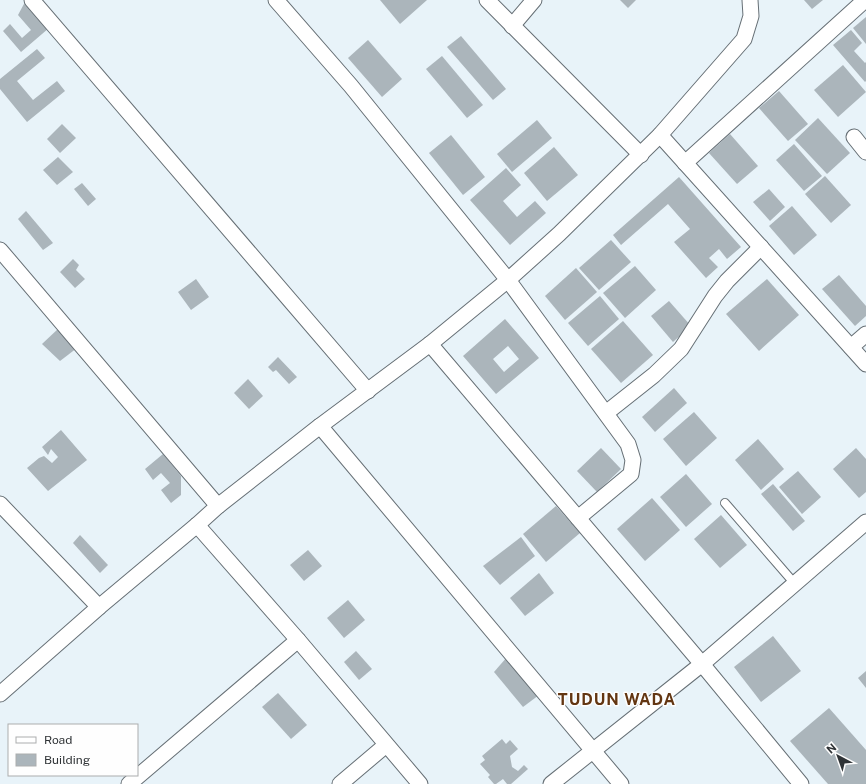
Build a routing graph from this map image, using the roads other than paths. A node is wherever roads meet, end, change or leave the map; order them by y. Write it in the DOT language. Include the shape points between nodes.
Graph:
graph roads {
  1 [pos="32,0"];
  2 [pos="276,0"];
  3 [pos="486,0"];
  4 [pos="534,0"];
  5 [pos="750,0"];
  6 [pos="865,0"];
  7 [pos="512,26"];
  8 [pos="660,135"];
  9 [pos="854,137"];
  10 [pos="866,152"];
  11 [pos="641,155"];
  12 [pos="686,163"];
  13 [pos="761,247"];
  14 [pos="0,250"];
  15 [pos="508,280"];
  16 [pos="866,334"];
  17 [pos="430,344"];
  18 [pos="851,347"];
  19 [pos="866,364"];
  20 [pos="368,391"];
  21 [pos="606,413"];
  22 [pos="320,426"];
  23 [pos="725,503"];
  24 [pos="0,504"];
  25 [pos="218,506"];
  26 [pos="578,518"];
  27 [pos="866,522"];
  28 [pos="197,525"];
  29 [pos="795,584"];
  30 [pos="99,607"];
  31 [pos="298,640"];
  32 [pos="702,664"];
  33 [pos="0,694"];
  34 [pos="386,745"];
  35 [pos="592,751"];
  36 [pos="130,784"];
  37 [pos="340,784"];
  38 [pos="420,784"];
  39 [pos="551,784"];
  40 [pos="621,784"];
  41 [pos="801,784"];
  1 -- 20 [label="street"];
  2 -- 15 [label="street" via="351,86"];
  3 -- 7 [label="street"];
  4 -- 7 [label="street"];
  5 -- 8 [label="street" via="751,16 744,39"];
  6 -- 12 [label="street"];
  7 -- 11 [label="street"];
  8 -- 11 [label="street"];
  8 -- 12 [label="street"];
  9 -- 10 [label="street"];
  11 -- 15 [label="street"];
  12 -- 13 [label="street"];
  13 -- 18 [label="street"];
  13 -- 21 [label="street" via="715,296 681,349 654,375"];
  14 -- 25 [label="street"];
  15 -- 17 [label="street"];
  15 -- 21 [label="street"];
  16 -- 18 [label="street"];
  17 -- 20 [label="street"];
  17 -- 26 [label="street"];
  18 -- 19 [label="street"];
  20 -- 22 [label="street"];
  21 -- 26 [label="street" via="628,444 633,460 631,474"];
  22 -- 25 [label="street"];
  22 -- 35 [label="street"];
  23 -- 29 [label="lane"];
  24 -- 30 [label="street"];
  25 -- 28 [label="street"];
  26 -- 32 [label="street"];
  27 -- 29 [label="street"];
  28 -- 30 [label="street"];
  28 -- 31 [label="street"];
  29 -- 32 [label="street"];
  30 -- 33 [label="street"];
  31 -- 34 [label="street"];
  31 -- 36 [label="street"];
  32 -- 35 [label="street"];
  32 -- 41 [label="street"];
  34 -- 37 [label="street"];
  34 -- 38 [label="street"];
  35 -- 39 [label="street"];
  35 -- 40 [label="street"];
}
